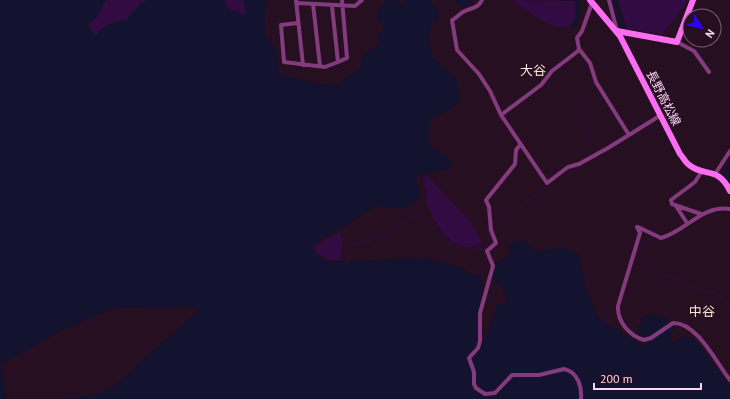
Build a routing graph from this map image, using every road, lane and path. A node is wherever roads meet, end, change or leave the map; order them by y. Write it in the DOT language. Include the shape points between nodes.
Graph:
graph roads {
  1 [pos="342,0"];
  2 [pos="362,0"];
  3 [pos="482,0"];
  4 [pos="609,0"];
  5 [pos="693,0"];
  6 [pos="297,2"];
  7 [pos="591,2"];
  8 [pos="313,4"];
  9 [pos="332,6"];
  10 [pos="342,7"];
  11 [pos="298,23"];
  12 [pos="617,31"];
  13 [pos="677,42"];
  14 [pos="579,49"];
  15 [pos="338,62"];
  16 [pos="303,64"];
  17 [pos="320,66"];
  18 [pos="709,72"];
  19 [pos="501,115"];
  20 [pos="659,116"];
  21 [pos="629,135"];
  22 [pos="520,145"];
  23 [pos="730,151"];
  24 [pos="703,170"];
  25 [pos="715,174"];
  26 [pos="730,191"];
  27 [pos="676,206"];
  28 [pos="730,209"];
  29 [pos="701,214"];
  30 [pos="687,223"];
  31 [pos="730,380"];
  32 [pos="581,399"];
  1 -- 10 [label="street"];
  2 -- 10 [label="street" via="355,6"];
  3 -- 19 [label="street" via="479,5 452,20 455,47 490,90"];
  4 -- 12 [label="street"];
  5 -- 13 [label="main road"];
  6 -- 8 [label="street"];
  6 -- 11 [label="street"];
  7 -- 12 [label="main road, 長野高松線"];
  7 -- 14 [label="street" via="582,31 577,38"];
  8 -- 9 [label="street"];
  8 -- 17 [label="street"];
  9 -- 10 [label="street"];
  9 -- 15 [label="street"];
  10 -- 15 [label="street" via="347,58"];
  11 -- 16 [label="street"];
  11 -- 16 [label="street" via="280,24 284,62"];
  12 -- 13 [label="main road"];
  12 -- 20 [label="main road, 長野高松線"];
  13 -- 18 [label="street" via="694,51"];
  14 -- 19 [label="street" via="552,71 541,85"];
  14 -- 21 [label="street" via="590,63 596,82"];
  15 -- 17 [label="street" via="325,67"];
  16 -- 17 [label="street"];
  19 -- 22 [label="street"];
  20 -- 21 [label="street"];
  20 -- 24 [label="main road, 長野高松線" via="688,164"];
  21 -- 22 [label="street" via="579,164 568,167 548,183"];
  22 -- 32 [label="street" via="516,150 515,164 486,200 496,243 487,251 493,266 480,313 480,341 478,348 469,358 476,388 490,395 501,388 512,375 539,375 564,369 578,381 582,392"];
  23 -- 25 [label="street"];
  24 -- 25 [label="main road, 長野高松線"];
  24 -- 27 [label="street" via="695,182 673,197 672,204"];
  25 -- 26 [label="main road, 長野高松線" via="724,179"];
  27 -- 29 [label="street"];
  27 -- 30 [label="street"];
  28 -- 29 [label="street" via="715,209"];
  29 -- 30 [label="street"];
  30 -- 31 [label="street" via="664,238 637,227 640,233 618,306 619,317 633,336 644,340 673,323 683,325 707,347"];
}
